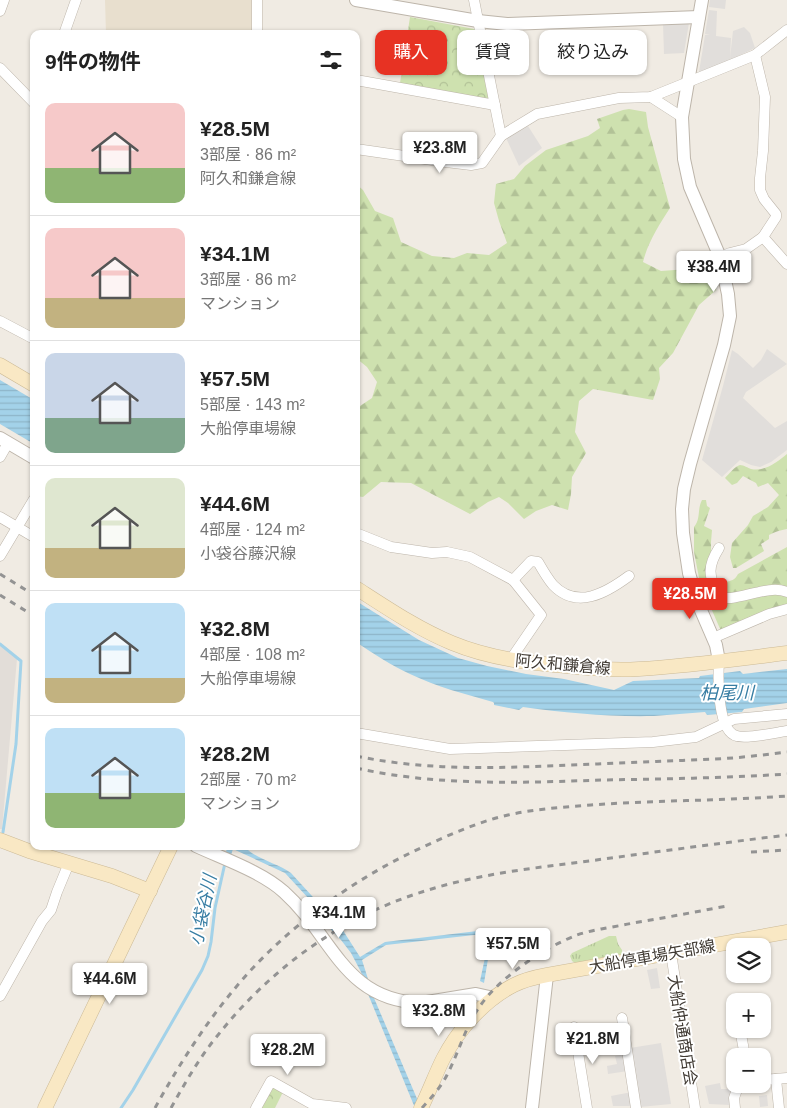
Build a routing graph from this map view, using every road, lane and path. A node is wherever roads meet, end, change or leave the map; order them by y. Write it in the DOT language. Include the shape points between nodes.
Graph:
graph roads {
  1 [pos="4,0"];
  2 [pos="76,0"];
  3 [pos="257,0"];
  4 [pos="356,0"];
  5 [pos="474,0"];
  6 [pos="702,0"];
  7 [pos="0,11"];
  8 [pos="699,17"];
  9 [pos="478,21"];
  10 [pos="65,30"];
  11 [pos="257,30"];
  12 [pos="787,30"];
  13 [pos="755,55"];
  14 [pos="0,68"];
  15 [pos="360,81"];
  16 [pos="688,82"];
  17 [pos="651,97"];
  18 [pos="30,99"];
  19 [pos="495,105"];
  20 [pos="682,117"];
  21 [pos="502,136"];
  22 [pos="360,150"];
  23 [pos="763,237"];
  24 [pos="720,258"];
  25 [pos="787,264"];
  26 [pos="0,321"];
  27 [pos="30,337"];
  28 [pos="0,365"];
  29 [pos="30,383"];
  30 [pos="4,440"];
  31 [pos="30,456"];
  32 [pos="0,457"];
  33 [pos="30,506"];
  34 [pos="0,518"];
  35 [pos="17,528"];
  36 [pos="30,535"];
  37 [pos="360,535"];
  38 [pos="719,548"];
  39 [pos="0,556"];
  40 [pos="629,576"];
  41 [pos="513,580"];
  42 [pos="360,591"];
  43 [pos="787,592"];
  44 [pos="787,609"];
  45 [pos="713,638"];
  46 [pos="787,652"];
  47 [pos="511,659"];
  48 [pos="719,667"];
  49 [pos="787,714"];
  50 [pos="723,719"];
  51 [pos="787,731"];
  52 [pos="360,735"];
  53 [pos="0,840"];
  54 [pos="169,850"];
  55 [pos="205,850"];
  56 [pos="69,863"];
  57 [pos="150,891"];
  58 [pos="787,932"];
  59 [pos="671,953"];
  60 [pos="547,975"];
  61 [pos="0,996"];
  62 [pos="494,998"];
  63 [pos="622,1018"];
  64 [pos="574,1026"];
  65 [pos="787,1078"];
  66 [pos="771,1079"];
  67 [pos="776,1079"];
  68 [pos="736,1093"];
  69 [pos="422,1105"];
  70 [pos="45,1108"];
  71 [pos="256,1108"];
  72 [pos="346,1108"];
  73 [pos="532,1108"];
  74 [pos="587,1108"];
  75 [pos="636,1108"];
  76 [pos="695,1108"];
  77 [pos="735,1108"];
  78 [pos="779,1108"];
  79 [pos="783,1108"];
  80 [pos="787,1108"];
  1 -- 7 [label="street"];
  2 -- 10 [label="street"];
  3 -- 11 [label="street"];
  4 -- 9 [label="street"];
  5 -- 9 [label="street"];
  6 -- 8 [label="street"];
  8 -- 9 [label="street" via="507,24"];
  8 -- 16 [label="street"];
  9 -- 19 [label="street"];
  12 -- 13 [label="street"];
  13 -- 16 [label="street"];
  13 -- 23 [label="street" via="765,97 760,190 776,214"];
  14 -- 18 [label="street"];
  15 -- 19 [label="street"];
  16 -- 17 [label="street"];
  16 -- 20 [label="street"];
  17 -- 20 [label="street"];
  17 -- 21 [label="street" via="619,98 537,114"];
  19 -- 21 [label="street"];
  20 -- 24 [label="street" via="684,159 690,187"];
  21 -- 22 [label="street" via="482,163 471,165"];
  23 -- 24 [label="street" via="746,249"];
  23 -- 25 [label="street"];
  24 -- 45 [label="street" via="730,316 684,489 682,509 689,572"];
  26 -- 27 [label="street"];
  28 -- 29 [label="main road"];
  30 -- 31 [label="street"];
  30 -- 32 [label="street"];
  33 -- 35 [label="street"];
  34 -- 35 [label="street"];
  35 -- 36 [label="street"];
  35 -- 39 [label="street"];
  37 -- 41 [label="street" via="391,547 447,552 470,558"];
  38 -- 43 [label="street" via="712,558 710,573 720,597 730,598 765,590"];
  40 -- 41 [label="street" via="589,598 564,594 552,584 538,562 532,561"];
  41 -- 47 [label="street" via="541,615"];
  42 -- 47 [label="main road, 阿久和鎌倉線" via="453,644"];
  44 -- 45 [label="street"];
  45 -- 48 [label="street"];
  46 -- 48 [label="main road, 阿久和鎌倉線"];
  47 -- 48 [label="main road, 阿久和鎌倉線" via="579,668"];
  48 -- 50 [label="street"];
  49 -- 50 [label="street"];
  50 -- 51 [label="street" via="737,736"];
  50 -- 52 [label="street" via="696,737 653,742 450,749"];
  53 -- 56 [label="main road"];
  54 -- 57 [label="main road"];
  55 -- 62 [label="street" via="253,872 283,891 346,967 376,993 421,1003 476,994"];
  56 -- 57 [label="main road"];
  56 -- 61 [label="street" via="51,910"];
  57 -- 70 [label="main road"];
  58 -- 59 [label="main road, 大船停車場矢部線"];
  59 -- 60 [label="main road, 大船停車場矢部線"];
  59 -- 76 [label="street, 大船仲通商店会"];
  60 -- 62 [label="main road, 大船停車場矢部線" via="514,985"];
  60 -- 73 [label="street"];
  62 -- 69 [label="main road, 大船停車場矢部線" via="462,1029 451,1045"];
  63 -- 75 [label="street"];
  64 -- 74 [label="street"];
  65 -- 67 [label="street"];
  66 -- 67 [label="street"];
  67 -- 78 [label="street"];
  68 -- 77 [label="street"];
  71 -- 72 [label="street" via="271,1080 312,1104"];
  79 -- 80 [label="street"];
}
